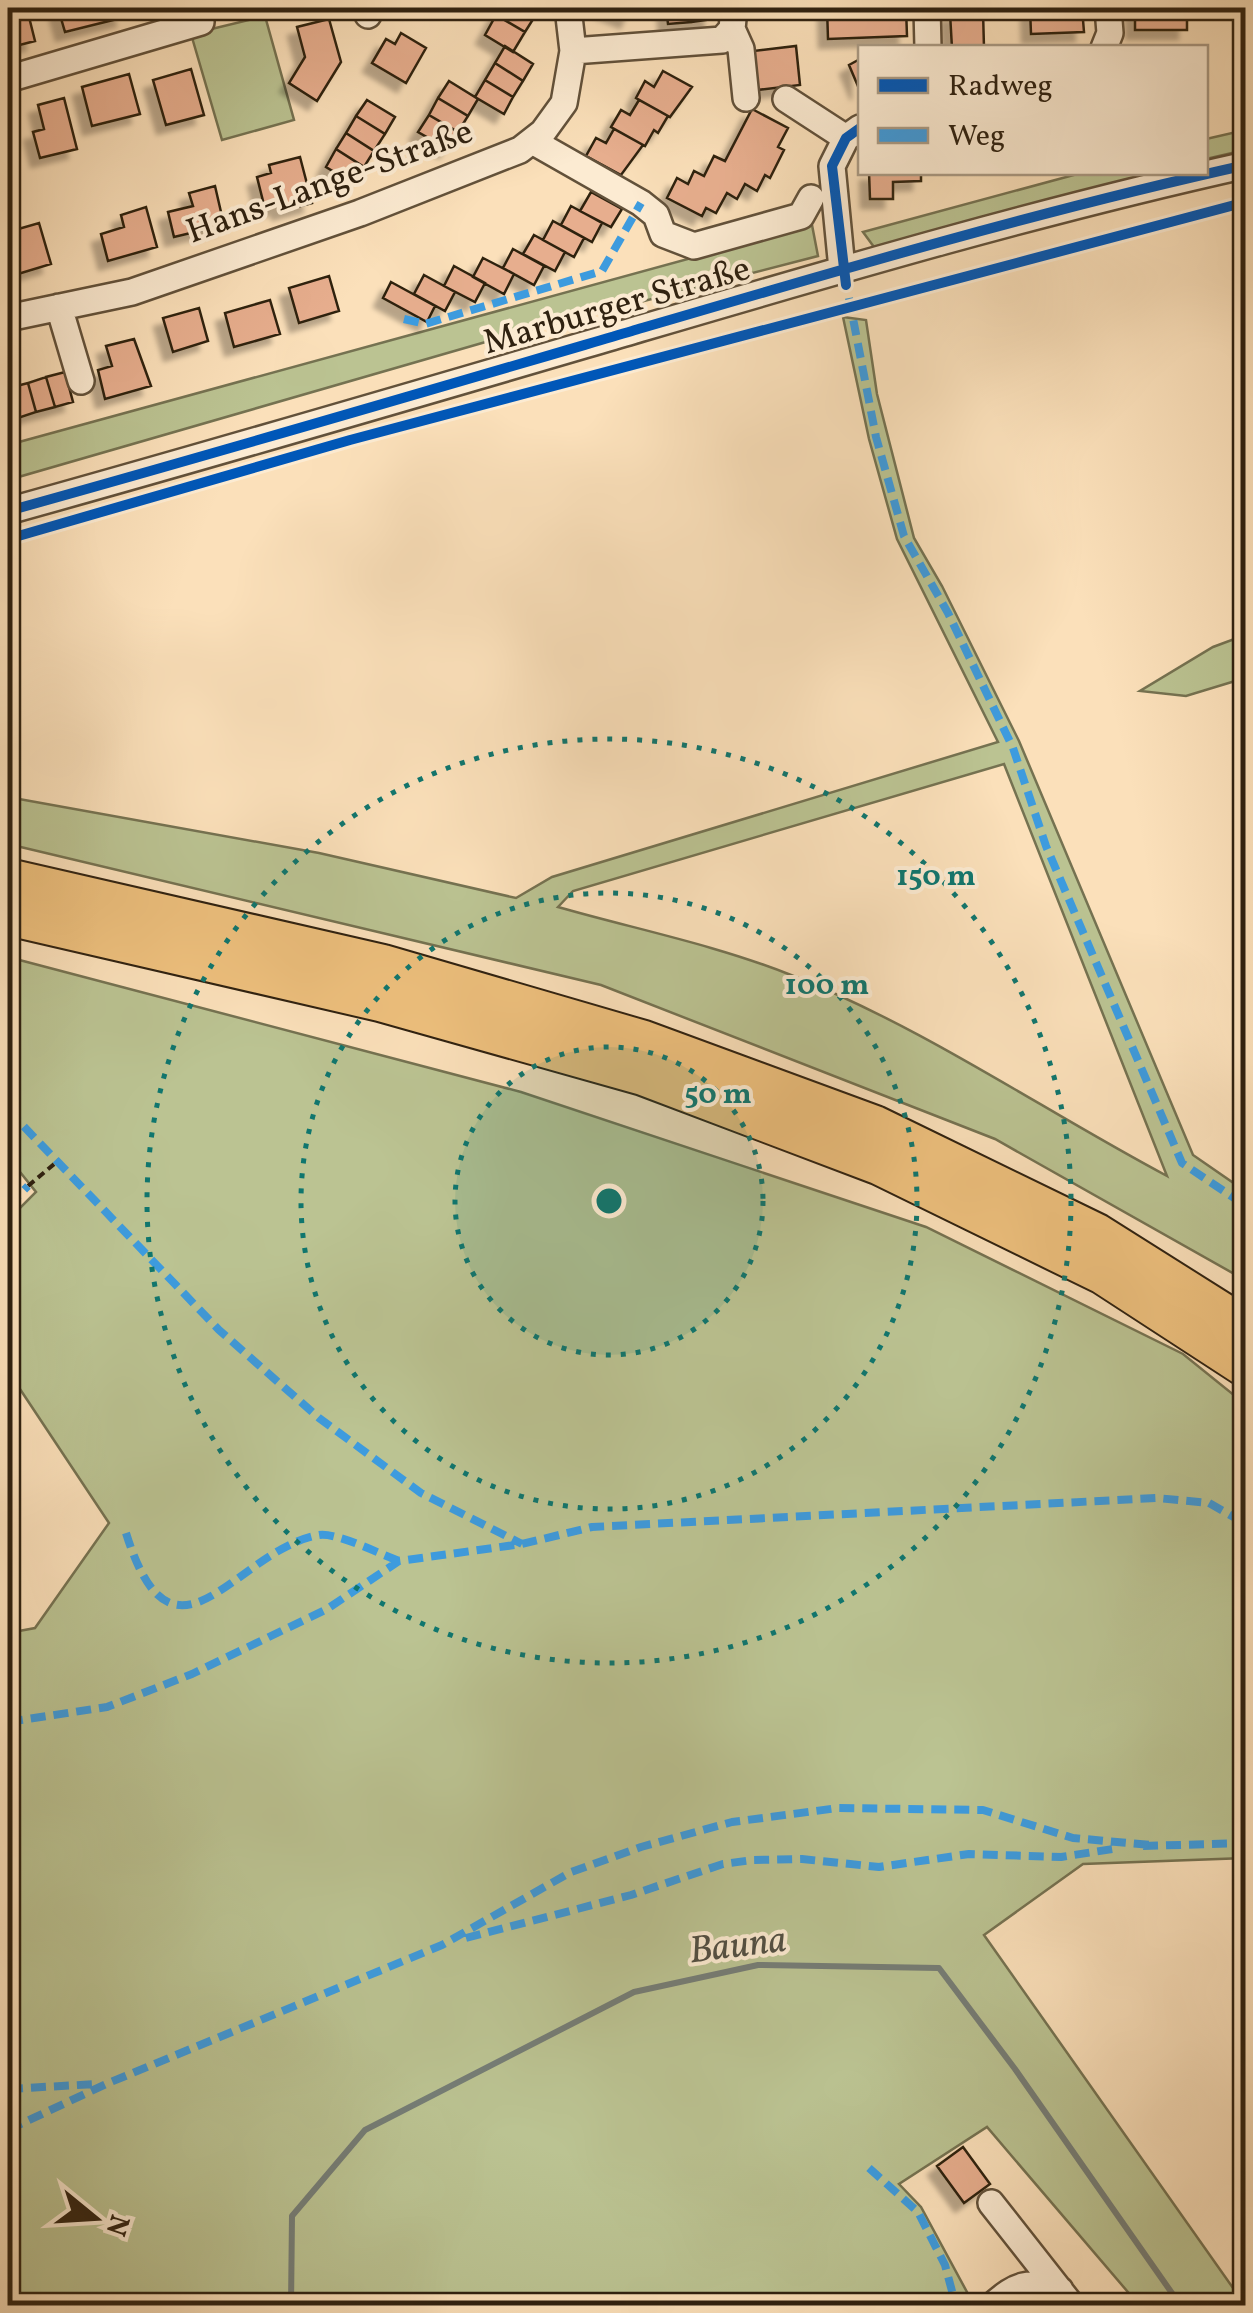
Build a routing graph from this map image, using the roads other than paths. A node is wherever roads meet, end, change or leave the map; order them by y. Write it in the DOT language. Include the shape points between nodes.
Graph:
graph roads {
  1 [pos="568,8"];
  2 [pos="927,8"];
  3 [pos="1108,8"];
  4 [pos="733,18"];
  5 [pos="201,22"];
  6 [pos="928,45"];
  7 [pos="1105,45"];
  8 [pos="573,50"];
  9 [pos="8,79"];
  10 [pos="746,98"];
  11 [pos="786,99"];
  12 [pos="853,133"];
  13 [pos="532,140"];
  14 [pos="1246,165"];
  15 [pos="1208,174"];
  16 [pos="1205,175"];
  17 [pos="811,198"];
  18 [pos="842,269"];
  19 [pos="59,308"];
  20 [pos="8,318"];
  21 [pos="81,381"];
  22 [pos="8,511"];
  23 [pos="8,878"];
  24 [pos="8,916"];
  25 [pos="1246,1327"];
  26 [pos="1246,1368"];
  27 [pos="991,2203"];
  28 [pos="1066,2298"];
  29 [pos="992,2306"];
  1 -- 8 [label="street, Hans-Lange-Straße"];
  2 -- 6 [label="street"];
  3 -- 7 [label="street"];
  4 -- 8 [label="street" via="722,40"];
  4 -- 10 [label="street"];
  5 -- 9 [label="street"];
  8 -- 13 [label="street, Hans-Lange-Straße" via="564,103"];
  11 -- 12 [label="street"];
  12 -- 18 [label="street" via="832,166"];
  13 -- 17 [label="street" via="642,203 664,234 694,246 801,216"];
  13 -- 19 [label="street, Hans-Lange-Straße" via="360,214 132,292"];
  14 -- 15 [label="street, Marburger Straße"];
  16 -- 18 [label="street, Marburger Straße"];
  18 -- 22 [label="street, Marburger Straße"];
  19 -- 20 [label="street, Hans-Lange-Straße"];
  19 -- 21 [label="street"];
  23 -- 25 [label="highway" via="384,964 644,1040 874,1126 1097,1233"];
  24 -- 26 [label="highway" via="380,1002 643,1076 878,1165 1104,1275"];
  27 -- 28 [label="street"];
  28 -- 29 [label="street" via="1032,2283 1010,2289"];
}
